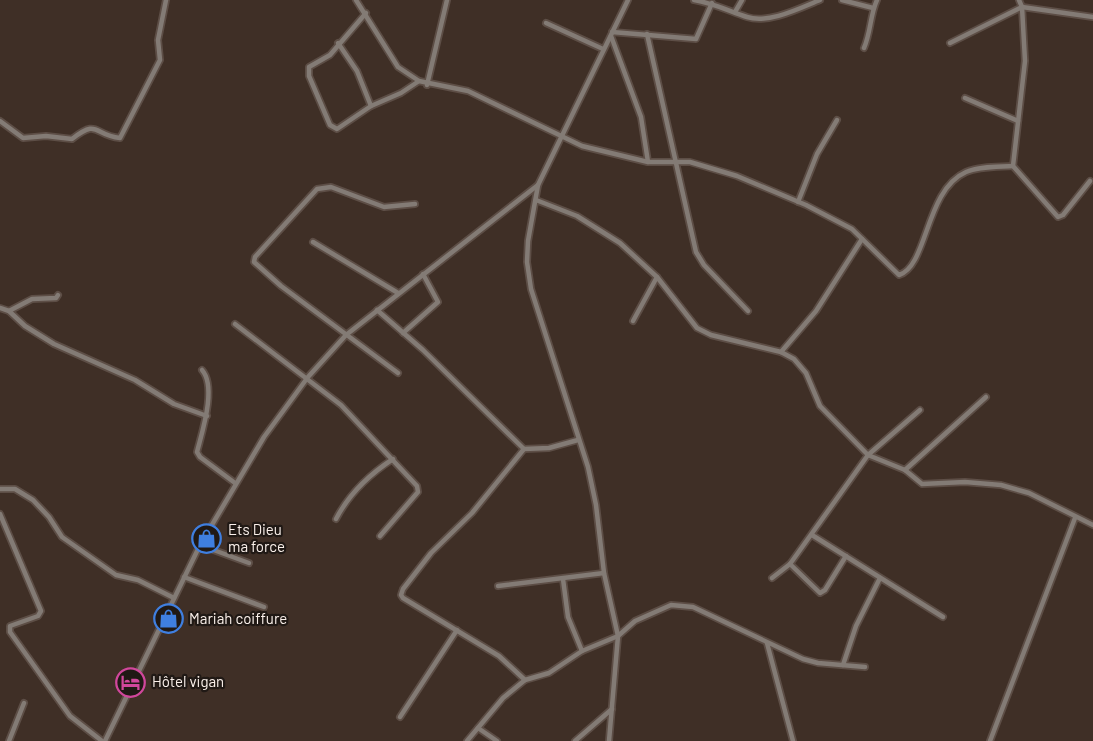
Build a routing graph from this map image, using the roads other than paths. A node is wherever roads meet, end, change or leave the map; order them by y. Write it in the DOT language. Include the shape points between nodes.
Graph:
graph roads {
  1 [pos="166,0"];
  2 [pos="356,0"];
  3 [pos="447,0"];
  4 [pos="628,0"];
  5 [pos="694,0"];
  6 [pos="742,0"];
  7 [pos="820,0"];
  8 [pos="843,0"];
  9 [pos="877,0"];
  10 [pos="1018,0"];
  11 [pos="709,2"];
  12 [pos="1022,7"];
  13 [pos="873,8"];
  14 [pos="735,12"];
  15 [pos="366,13"];
  16 [pos="1093,17"];
  17 [pos="546,23"];
  18 [pos="611,33"];
  19 [pos="647,34"];
  20 [pos="338,43"];
  21 [pos="950,43"];
  22 [pos="864,48"];
  23 [pos="603,49"];
  24 [pos="419,81"];
  25 [pos="427,85"];
  26 [pos="965,98"];
  27 [pos="371,106"];
  28 [pos="837,120"];
  29 [pos="0,121"];
  30 [pos="1018,121"];
  31 [pos="562,137"];
  32 [pos="648,162"];
  33 [pos="674,164"];
  34 [pos="1013,166"];
  35 [pos="1090,181"];
  36 [pos="538,185"];
  37 [pos="536,200"];
  38 [pos="798,202"];
  39 [pos="415,204"];
  40 [pos="862,239"];
  41 [pos="314,242"];
  42 [pos="423,273"];
  43 [pos="657,276"];
  44 [pos="398,294"];
  45 [pos="58,295"];
  46 [pos="0,308"];
  47 [pos="377,310"];
  48 [pos="9,311"];
  49 [pos="748,311"];
  50 [pos="633,321"];
  51 [pos="235,324"];
  52 [pos="403,333"];
  53 [pos="346,334"];
  54 [pos="781,352"];
  55 [pos="202,370"];
  56 [pos="398,373"];
  57 [pos="308,377"];
  58 [pos="986,397"];
  59 [pos="920,410"];
  60 [pos="207,416"];
  61 [pos="578,440"];
  62 [pos="524,449"];
  63 [pos="868,455"];
  64 [pos="393,459"];
  65 [pos="905,470"];
  66 [pos="235,483"];
  67 [pos="0,489"];
  68 [pos="0,514"];
  69 [pos="1075,518"];
  70 [pos="336,519"];
  71 [pos="1093,525"];
  72 [pos="812,535"];
  73 [pos="380,536"];
  74 [pos="200,545"];
  75 [pos="846,556"];
  76 [pos="249,563"];
  77 [pos="790,564"];
  78 [pos="604,573"];
  79 [pos="184,577"];
  80 [pos="772,578"];
  81 [pos="880,578"];
  82 [pos="563,579"];
  83 [pos="498,586"];
  84 [pos="174,598"];
  85 [pos="264,607"];
  86 [pos="943,617"];
  87 [pos="457,630"];
  88 [pos="618,636"];
  89 [pos="767,643"];
  90 [pos="582,651"];
  91 [pos="843,665"];
  92 [pos="865,667"];
  93 [pos="525,680"];
  94 [pos="24,703"];
  95 [pos="612,709"];
  96 [pos="400,717"];
  97 [pos="478,728"];
  98 [pos="9,741"];
  99 [pos="104,741"];
  100 [pos="467,741"];
  101 [pos="497,741"];
  102 [pos="575,741"];
  103 [pos="609,741"];
  104 [pos="794,741"];
  105 [pos="990,741"];
  1 -- 29 [label="street" via="158,40 160,60 120,138 92,128 67,140 23,138"];
  2 -- 15 [label="street"];
  3 -- 25 [label="street"];
  4 -- 18 [label="street"];
  5 -- 11 [label="street"];
  6 -- 14 [label="street"];
  7 -- 14 [label="street" via="760,18"];
  8 -- 13 [label="street"];
  9 -- 13 [label="street"];
  10 -- 12 [label="street"];
  11 -- 14 [label="street"];
  11 -- 19 [label="street" via="696,39"];
  12 -- 16 [label="street"];
  12 -- 21 [label="street"];
  12 -- 30 [label="street" via="1025,61"];
  13 -- 22 [label="street" via="871,31"];
  15 -- 20 [label="street"];
  15 -- 24 [label="street" via="398,67"];
  17 -- 23 [label="street"];
  18 -- 19 [label="street"];
  18 -- 23 [label="street"];
  18 -- 32 [label="street" via="641,117"];
  19 -- 33 [label="street"];
  20 -- 27 [label="street" via="357,71"];
  20 -- 27 [label="street" via="330,55 309,67 308,72 330,125 337,129"];
  23 -- 31 [label="street"];
  24 -- 25 [label="street"];
  24 -- 27 [label="street"];
  25 -- 31 [label="street" via="468,92"];
  26 -- 30 [label="street"];
  28 -- 38 [label="street" via="817,154"];
  30 -- 34 [label="street"];
  31 -- 32 [label="street"];
  31 -- 36 [label="street"];
  32 -- 33 [label="street"];
  33 -- 38 [label="street" via="696,163"];
  33 -- 49 [label="street" via="696,252"];
  34 -- 35 [label="street" via="1058,217"];
  34 -- 40 [label="street" via="981,168 952,182 934,210 915,261 902,274 894,273"];
  36 -- 37 [label="street"];
  36 -- 42 [label="street"];
  37 -- 43 [label="street" via="600,229"];
  37 -- 61 [label="street" via="528,241 531,289"];
  38 -- 40 [label="street" via="852,229"];
  39 -- 53 [label="street" via="384,207 331,187 317,189 255,257 256,266"];
  40 -- 54 [label="street" via="816,311"];
  41 -- 44 [label="street"];
  42 -- 44 [label="street"];
  42 -- 52 [label="street" via="438,302"];
  43 -- 50 [label="street"];
  43 -- 54 [label="street" via="697,328"];
  44 -- 47 [label="street"];
  45 -- 48 [label="street" via="32,299"];
  46 -- 48 [label="street"];
  47 -- 52 [label="street"];
  47 -- 53 [label="street"];
  48 -- 60 [label="street" via="54,344 135,380 174,404"];
  51 -- 57 [label="street"];
  52 -- 62 [label="street"];
  53 -- 56 [label="street"];
  53 -- 57 [label="street"];
  54 -- 63 [label="street" via="801,365 820,406"];
  55 -- 60 [label="street" via="207,381"];
  57 -- 64 [label="street"];
  57 -- 66 [label="street"];
  58 -- 65 [label="street"];
  59 -- 63 [label="street"];
  60 -- 66 [label="street" via="197,452"];
  61 -- 62 [label="street" via="549,448"];
  61 -- 78 [label="street" via="596,505"];
  62 -- 87 [label="street" via="479,504 431,553 401,595"];
  63 -- 65 [label="street"];
  63 -- 72 [label="street"];
  64 -- 70 [label="street" via="358,487"];
  64 -- 73 [label="street" via="418,492"];
  65 -- 69 [label="street" via="922,484 965,482 1029,493"];
  66 -- 74 [label="street"];
  67 -- 84 [label="street" via="15,489 33,500 62,537 116,575 138,580"];
  68 -- 99 [label="street" via="41,611 38,616 10,626 10,632 75,721"];
  69 -- 71 [label="street"];
  69 -- 105 [label="street"];
  72 -- 75 [label="street"];
  72 -- 77 [label="street"];
  74 -- 76 [label="street"];
  74 -- 79 [label="street"];
  75 -- 77 [label="street" via="820,593"];
  75 -- 81 [label="street"];
  77 -- 80 [label="street"];
  78 -- 82 [label="street"];
  78 -- 88 [label="street"];
  79 -- 84 [label="street"];
  79 -- 85 [label="street"];
  81 -- 86 [label="street"];
  81 -- 91 [label="street" via="856,626"];
  82 -- 83 [label="street"];
  82 -- 90 [label="street" via="568,616"];
  84 -- 99 [label="street"];
  87 -- 93 [label="street" via="499,656"];
  87 -- 96 [label="street"];
  88 -- 89 [label="street" via="635,621 671,605 684,605"];
  88 -- 90 [label="street"];
  88 -- 95 [label="street"];
  89 -- 91 [label="street" via="812,662"];
  89 -- 104 [label="street"];
  90 -- 93 [label="street" via="549,674"];
  91 -- 92 [label="street"];
  93 -- 97 [label="street" via="503,698"];
  94 -- 98 [label="street"];
  95 -- 102 [label="street"];
  95 -- 103 [label="street"];
  97 -- 100 [label="street"];
  97 -- 101 [label="street"];
}
